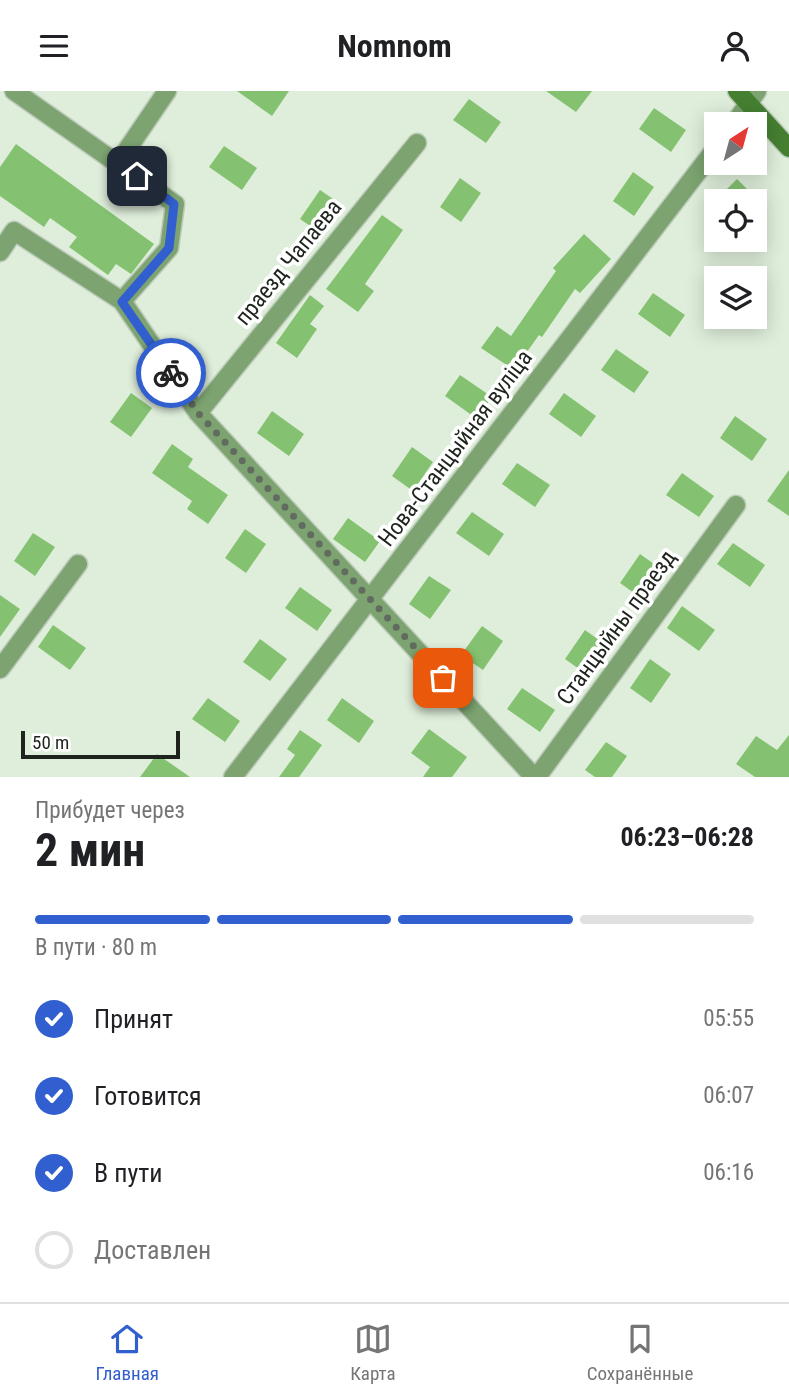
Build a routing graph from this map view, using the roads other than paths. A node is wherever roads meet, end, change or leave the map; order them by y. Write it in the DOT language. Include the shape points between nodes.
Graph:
graph roads {
  1 [pos="14,91"];
  2 [pos="167,91"];
  3 [pos="748,95"];
  4 [pos="740,112"];
  5 [pos="417,143"];
  6 [pos="789,148"];
  7 [pos="118,163"];
  8 [pos="704,164"];
  9 [pos="0,251"];
  10 [pos="122,302"];
  11 [pos="198,413"];
  12 [pos="736,505"];
  13 [pos="78,564"];
  14 [pos="370,598"];
  15 [pos="0,669"];
  16 [pos="233,777"];
  17 [pos="535,777"];
  1 -- 7 [label="street"];
  2 -- 7 [label="street"];
  3 -- 4 [label="street"];
  3 -- 6 [label="main road"];
  5 -- 11 [label="street, праезд Чапаева"];
  7 -- 10 [label="street" via="174,204 169,248"];
  8 -- 14 [label="street, Нова-Станцыйная вуліца"];
  9 -- 10 [label="street" via="14,231"];
  10 -- 11 [label="street"];
  11 -- 14 [label="street"];
  12 -- 17 [label="street, Станцыйны праезд"];
  13 -- 15 [label="street"];
  14 -- 16 [label="street, Нова-Станцыйная вуліца"];
  14 -- 17 [label="street"];
}
